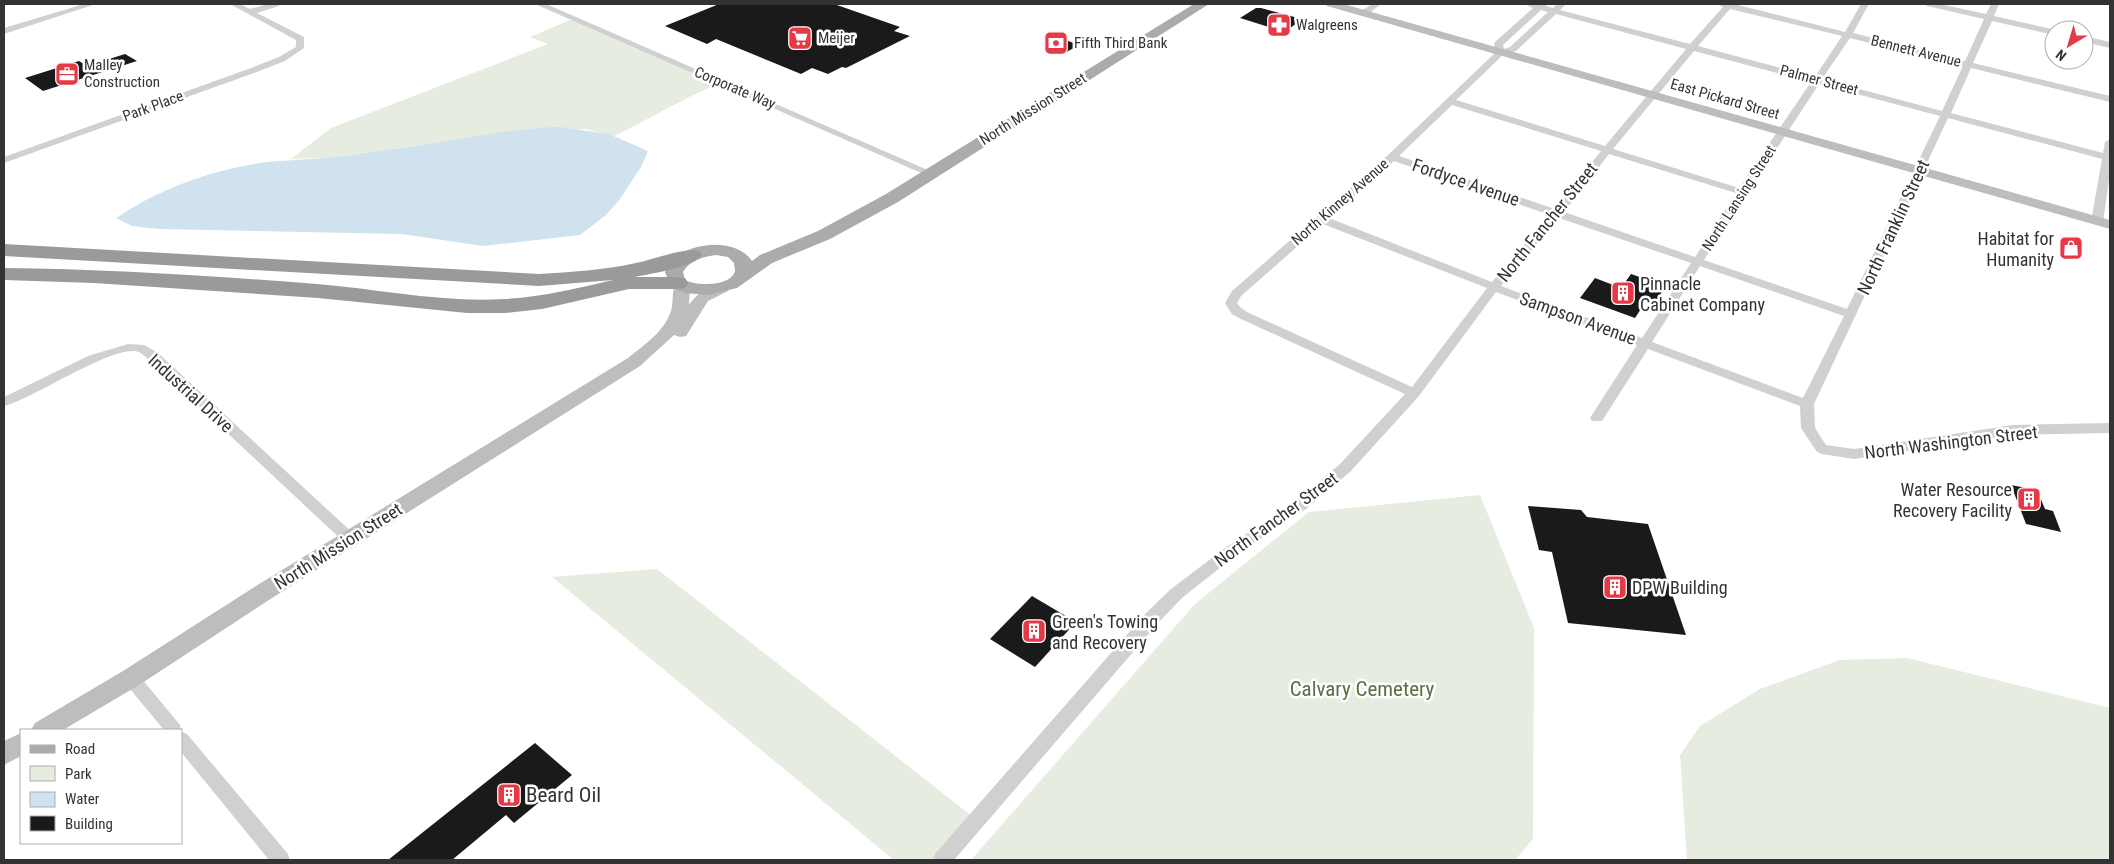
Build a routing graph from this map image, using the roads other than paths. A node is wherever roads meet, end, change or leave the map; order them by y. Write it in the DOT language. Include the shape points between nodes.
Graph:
graph roads {
  1 [pos="92,4"];
  2 [pos="234,4"];
  3 [pos="276,4"];
  4 [pos="538,4"];
  5 [pos="1203,4"];
  6 [pos="1331,4"];
  7 [pos="1377,4"];
  8 [pos="1528,4"];
  9 [pos="1562,4"];
  10 [pos="1727,4"];
  11 [pos="1865,4"];
  12 [pos="1930,4"];
  13 [pos="1995,4"];
  14 [pos="1541,5"];
  15 [pos="1554,11"];
  16 [pos="250,12"];
  17 [pos="1364,13"];
  18 [pos="1989,17"];
  19 [pos="2044,30"];
  20 [pos="4,31"];
  21 [pos="1848,34"];
  22 [pos="2094,41"];
  23 [pos="2110,45"];
  24 [pos="1693,46"];
  25 [pos="1501,52"];
  26 [pos="1968,63"];
  27 [pos="1818,80"];
  28 [pos="1653,95"];
  29 [pos="2110,98"];
  30 [pos="1449,100"];
  31 [pos="1945,114"];
  32 [pos="1782,132"];
  33 [pos="2110,142"];
  34 [pos="1607,150"];
  35 [pos="1392,157"];
  36 [pos="2109,158"];
  37 [pos="4,160"];
  38 [pos="1920,171"];
  39 [pos="932,174"];
  40 [pos="1742,192"];
  41 [pos="1557,213"];
  42 [pos="862,214"];
  43 [pos="1321,219"];
  44 [pos="2097,222"];
  45 [pos="2110,225"];
  46 [pos="4,250"];
  47 [pos="728,252"];
  48 [pos="692,256"];
  49 [pos="1699,261"];
  50 [pos="4,274"];
  51 [pos="741,276"];
  52 [pos="679,285"];
  53 [pos="1494,287"];
  54 [pos="722,288"];
  55 [pos="1851,314"];
  56 [pos="1646,344"];
  57 [pos="634,362"];
  58 [pos="1414,393"];
  59 [pos="4,402"];
  60 [pos="1807,404"];
  61 [pos="1597,418"];
  62 [pos="2110,428"];
  63 [pos="1822,448"];
  64 [pos="350,539"];
  65 [pos="131,678"];
  66 [pos="45,729"];
  67 [pos="173,729"];
  68 [pos="182,740"];
  69 [pos="20,744"];
  70 [pos="4,754"];
  71 [pos="281,860"];
  72 [pos="942,860"];
  1 -- 20 [label="street"];
  2 -- 16 [label="street"];
  3 -- 16 [label="street"];
  4 -- 39 [label="street, Corporate Way"];
  5 -- 39 [label="main road, North Mission Street"];
  6 -- 17 [label="main road, East Pickard Street"];
  7 -- 17 [label="street"];
  8 -- 14 [label="street, Palmer Street"];
  9 -- 15 [label="street, North Kinney Avenue"];
  10 -- 21 [label="street, Bennett Avenue"];
  10 -- 24 [label="street, North Fancher Street"];
  11 -- 21 [label="street, North Lansing Street"];
  12 -- 18 [label="street"];
  13 -- 18 [label="street, North Franklin Street"];
  14 -- 15 [label="street, Palmer Street"];
  14 -- 25 [label="street" via="1498,44"];
  15 -- 24 [label="street, Palmer Street"];
  15 -- 25 [label="street, North Kinney Avenue" via="1513,49"];
  16 -- 37 [label="street, Park Place" via="301,39 300,48 254,70"];
  17 -- 25 [label="main road, East Pickard Street"];
  18 -- 19 [label="street"];
  18 -- 26 [label="street, North Franklin Street"];
  21 -- 26 [label="street, Bennett Avenue"];
  21 -- 27 [label="street, North Lansing Street"];
  22 -- 23 [label="street"];
  24 -- 27 [label="street, Palmer Street"];
  24 -- 28 [label="street, North Fancher Street"];
  25 -- 28 [label="main road, East Pickard Street"];
  25 -- 30 [label="street, North Kinney Avenue"];
  26 -- 29 [label="street, Bennett Avenue"];
  26 -- 31 [label="street, North Franklin Street"];
  27 -- 31 [label="street, Palmer Street"];
  27 -- 32 [label="street, North Lansing Street"];
  28 -- 32 [label="main road, East Pickard Street"];
  28 -- 34 [label="street, North Fancher Street"];
  30 -- 34 [label="street"];
  30 -- 35 [label="street, North Kinney Avenue"];
  31 -- 36 [label="street, Palmer Street"];
  31 -- 38 [label="street, North Franklin Street"];
  32 -- 38 [label="main road, East Pickard Street"];
  32 -- 40 [label="street, North Lansing Street"];
  33 -- 36 [label="street"];
  34 -- 40 [label="street"];
  34 -- 41 [label="street, North Fancher Street"];
  35 -- 41 [label="street, Fordyce Avenue"];
  35 -- 43 [label="street, North Kinney Avenue"];
  36 -- 44 [label="street"];
  38 -- 44 [label="main road, East Pickard Street"];
  38 -- 55 [label="street, North Franklin Street"];
  39 -- 42 [label="main road, North Mission Street"];
  40 -- 49 [label="street, North Lansing Street"];
  41 -- 49 [label="street, Fordyce Avenue"];
  41 -- 53 [label="street, North Fancher Street"];
  42 -- 47 [label="main road, North Mission Street" via="830,222 760,250"];
  42 -- 51 [label="main road, North Mission Street" via="818,238 766,259"];
  43 -- 53 [label="street, Sampson Avenue"];
  43 -- 58 [label="street, North Kinney Avenue" via="1236,294 1231,303 1245,316"];
  44 -- 45 [label="main road, East Pickard Street"];
  46 -- 48 [label="highway" via="539,280 621,273"];
  47 -- 48 [label="main road, North Mission Street" via="710,251"];
  47 -- 51 [label="main road" via="744,261"];
  48 -- 52 [label="main road, North Mission Street" via="675,268 674,276"];
  49 -- 55 [label="street, Fordyce Avenue"];
  49 -- 56 [label="street, North Lansing Street"];
  50 -- 52 [label="highway" via="318,291 467,306 542,302 629,283"];
  51 -- 54 [label="main road, North Mission Street"];
  52 -- 54 [label="main road, North Mission Street" via="702,291"];
  52 -- 57 [label="main road, North Mission Street" via="680,311 673,324"];
  53 -- 56 [label="street, Sampson Avenue"];
  53 -- 58 [label="street, North Fancher Street"];
  54 -- 57 [label="main road, North Mission Street" via="702,298 684,327 667,344"];
  55 -- 60 [label="street, North Franklin Street"];
  56 -- 60 [label="street, Sampson Avenue"];
  56 -- 61 [label="street, North Lansing Street"];
  57 -- 64 [label="main road, North Mission Street"];
  58 -- 72 [label="street, North Fancher Street" via="1345,468 1301,505 1230,552 1177,593"];
  59 -- 64 [label="street, Industrial Drive" via="98,357 139,348 153,356"];
  60 -- 63 [label="street, North Franklin Street" via="1808,428"];
  62 -- 63 [label="street, North Washington Street" via="2012,430 1854,454"];
  64 -- 65 [label="main road, North Mission Street"];
  65 -- 66 [label="main road, North Mission Street"];
  65 -- 67 [label="street"];
  68 -- 71 [label="street"];
  69 -- 70 [label="main road"];
}
